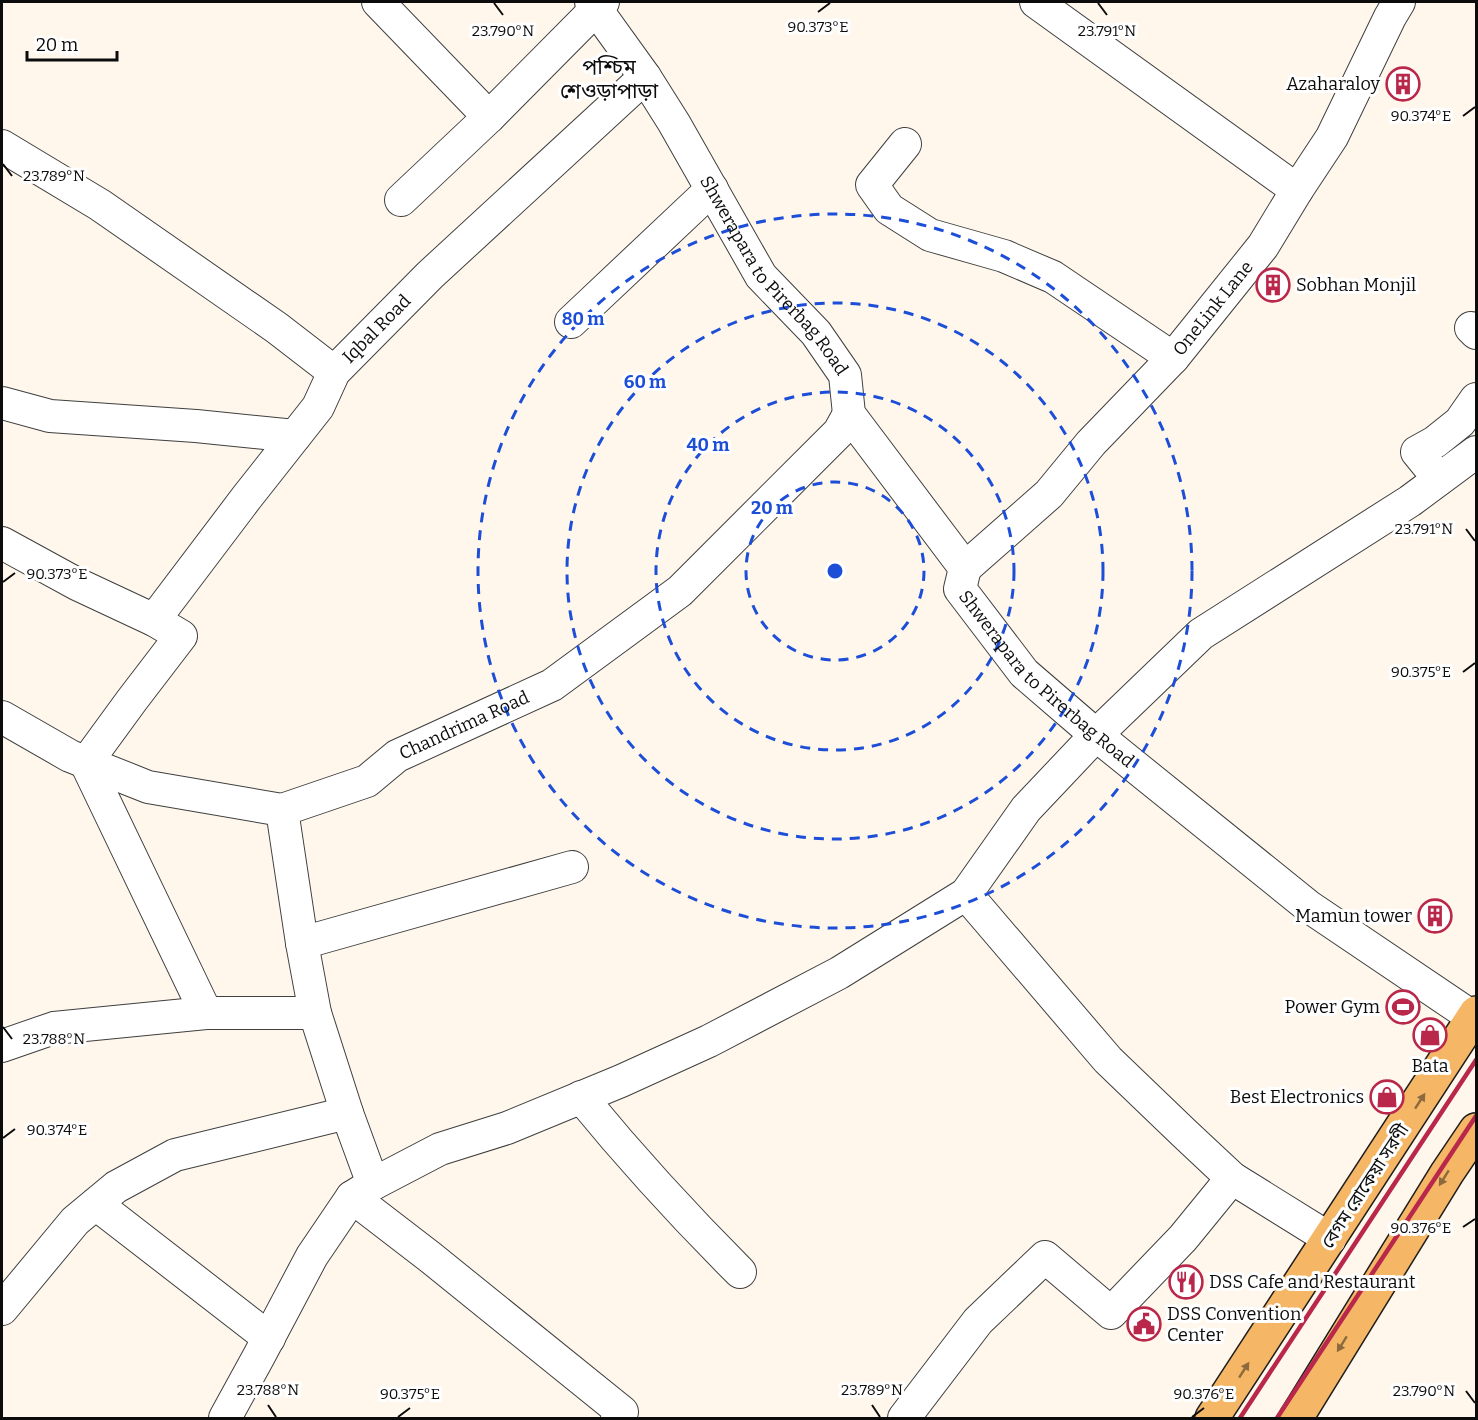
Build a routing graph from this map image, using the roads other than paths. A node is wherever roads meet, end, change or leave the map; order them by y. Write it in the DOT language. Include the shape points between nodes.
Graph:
graph roads {
  1 [pos="378,2"];
  2 [pos="1036,2"];
  3 [pos="596,4"];
  4 [pos="1385,7"];
  5 [pos="645,77"];
  6 [pos="489,117"];
  7 [pos="905,144"];
  8 [pos="2,146"];
  9 [pos="712,189"];
  10 [pos="1297,190"];
  11 [pos="401,200"];
  12 [pos="571,322"];
  13 [pos="1173,358"];
  14 [pos="334,372"];
  15 [pos="1476,399"];
  16 [pos="2,404"];
  17 [pos="849,414"];
  18 [pos="295,436"];
  19 [pos="1476,452"];
  20 [pos="1439,479"];
  21 [pos="2,543"];
  22 [pos="965,568"];
  23 [pos="154,620"];
  24 [pos="2,717"];
  25 [pos="1096,735"];
  26 [pos="86,763"];
  27 [pos="282,810"];
  28 [pos="572,867"];
  29 [pos="966,894"];
  30 [pos="302,943"];
  31 [pos="206,1013"];
  32 [pos="315,1013"];
  33 [pos="1475,1015"];
  34 [pos="2,1046"];
  35 [pos="581,1097"];
  36 [pos="347,1113"];
  37 [pos="1476,1130"];
  38 [pos="1232,1178"];
  39 [pos="362,1191"];
  40 [pos="96,1204"];
  41 [pos="1330,1239"];
  42 [pos="740,1272"];
  43 [pos="2,1309"];
  44 [pos="269,1338"];
  45 [pos="225,1419"];
  46 [pos="617,1419"];
  47 [pos="904,1419"];
  48 [pos="1212,1419"];
  49 [pos="1296,1419"];
  1 -- 6 [label="street"];
  2 -- 10 [label="street"];
  3 -- 5 [label="street, Shwerapara to Pirerbag Road"];
  3 -- 6 [label="street"];
  4 -- 10 [label="street, OneLink Lane" via="1332,137"];
  5 -- 9 [label="street, Shwerapara to Pirerbag Road"];
  5 -- 14 [label="street, Iqbal Road" via="430,275"];
  6 -- 11 [label="street"];
  7 -- 13 [label="street" via="873,185 889,209 930,235 1004,256 1053,278"];
  8 -- 14 [label="street" via="100,205"];
  9 -- 12 [label="street"];
  9 -- 17 [label="street, Shwerapara to Pirerbag Road" via="761,276 816,333 845,375"];
  10 -- 13 [label="street, OneLink Lane" via="1263,246"];
  13 -- 22 [label="street, OneLink Lane" via="1048,494"];
  14 -- 18 [label="street, Iqbal Road" via="318,407"];
  15 -- 20 [label="street" via="1460,422 1417,452"];
  16 -- 18 [label="street" via="50,416"];
  17 -- 22 [label="street, Shwerapara to Pirerbag Road"];
  17 -- 27 [label="street, Chandrima Road" via="839,432 680,591 552,685 397,756 368,781"];
  18 -- 23 [label="street, Iqbal Road"];
  19 -- 20 [label="street"];
  20 -- 25 [label="street" via="1201,634"];
  21 -- 23 [label="street"];
  22 -- 25 [label="street, Shwerapara to Pirerbag Road" via="960,590 1024,673"];
  23 -- 26 [label="street" via="182,636"];
  24 -- 26 [label="street, Chandrima Road"];
  25 -- 29 [label="street" via="1026,809"];
  25 -- 33 [label="street, Shwerapara to Pirerbag Road" via="1308,906"];
  26 -- 27 [label="street, Chandrima Road" via="148,787"];
  26 -- 31 [label="street"];
  27 -- 30 [label="street"];
  28 -- 30 [label="street"];
  29 -- 35 [label="street" via="839,973 709,1041"];
  29 -- 38 [label="street" via="1108,1060"];
  30 -- 32 [label="street"];
  31 -- 32 [label="street"];
  31 -- 34 [label="street" via="54,1028"];
  32 -- 36 [label="street"];
  41 -- 33 [label="main road, বেগম রোকেয়া সরণী, one-way"];
  35 -- 39 [label="street" via="507,1128 440,1149"];
  35 -- 42 [label="street"];
  36 -- 39 [label="street"];
  36 -- 40 [label="street" via="175,1155 116,1187"];
  37 -- 49 [label="main road, one-way"];
  38 -- 41 [label="street"];
  38 -- 47 [label="street" via="1183,1238 1111,1313 1045,1257 978,1321"];
  39 -- 44 [label="street" via="312,1256"];
  39 -- 46 [label="street" via="430,1257 622,1412"];
  40 -- 43 [label="street" via="75,1221"];
  40 -- 44 [label="street"];
  48 -- 41 [label="main road, বেগম রোকেয়া সরণী, one-way"];
  44 -- 45 [label="street"];
}
